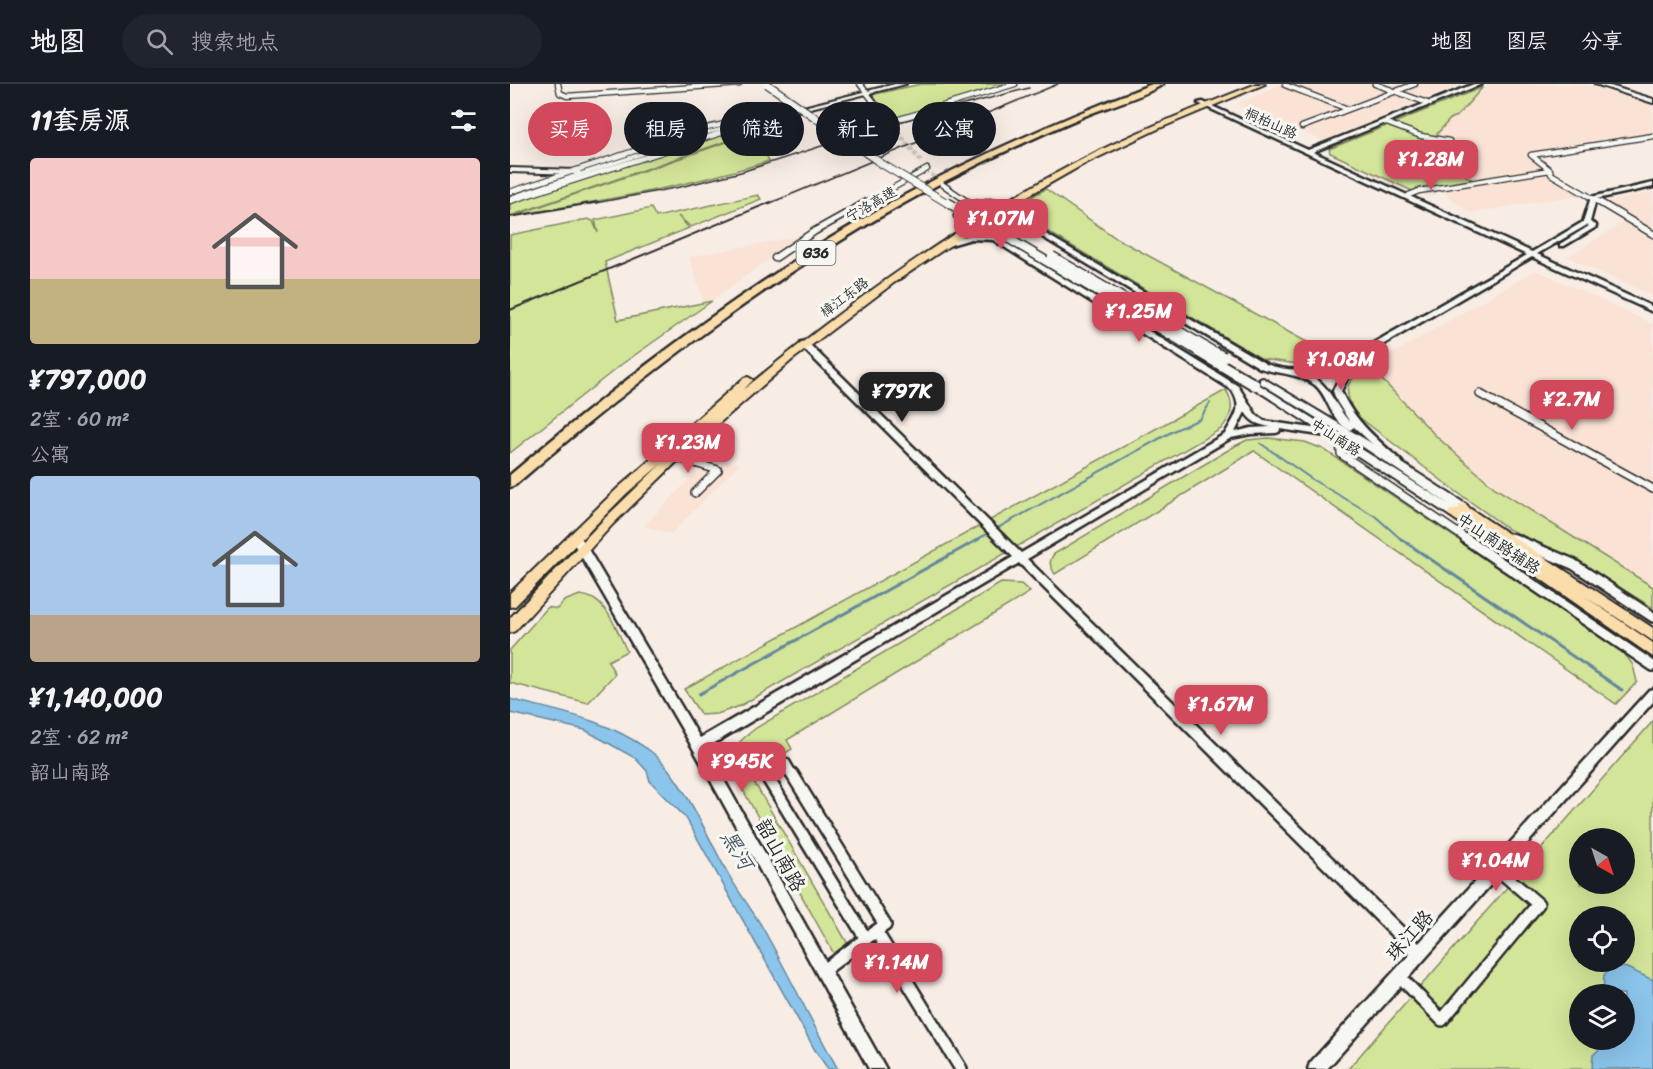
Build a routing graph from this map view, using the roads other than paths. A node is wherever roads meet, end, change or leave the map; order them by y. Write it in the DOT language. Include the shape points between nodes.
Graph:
graph roads {
  1 [pos="558,84"];
  2 [pos="739,84"];
  3 [pos="767,84"];
  4 [pos="778,84"];
  5 [pos="891,84"];
  6 [pos="903,84"];
  7 [pos="1015,84"];
  8 [pos="1145,84"];
  9 [pos="1159,84"];
  10 [pos="1248,84"];
  11 [pos="1262,84"];
  12 [pos="1375,84"];
  13 [pos="1415,84"];
  14 [pos="1479,84"];
  15 [pos="1599,84"];
  16 [pos="1609,84"];
  17 [pos="1285,85"];
  18 [pos="864,89"];
  19 [pos="1396,91"];
  20 [pos="1653,99"];
  21 [pos="1430,104"];
  22 [pos="1205,105"];
  23 [pos="804,106"];
  24 [pos="1348,110"];
  25 [pos="1384,122"];
  26 [pos="720,125"];
  27 [pos="1302,127"];
  28 [pos="720,129"];
  29 [pos="1653,136"];
  30 [pos="1449,141"];
  31 [pos="1311,152"];
  32 [pos="922,163"];
  33 [pos="1550,170"];
  34 [pos="510,171"];
  35 [pos="569,174"];
  36 [pos="581,174"];
  37 [pos="559,175"];
  38 [pos="942,184"];
  39 [pos="1653,184"];
  40 [pos="1409,195"];
  41 [pos="510,197"];
  42 [pos="1019,197"];
  43 [pos="1593,198"];
  44 [pos="968,202"];
  45 [pos="996,207"];
  46 [pos="963,223"];
  47 [pos="1025,225"];
  48 [pos="1653,234"];
  49 [pos="936,249"];
  50 [pos="1538,255"];
  51 [pos="775,258"];
  52 [pos="1653,308"];
  53 [pos="804,344"];
  54 [pos="1295,373"];
  55 [pos="1259,383"];
  56 [pos="1480,394"];
  57 [pos="1242,398"];
  58 [pos="1228,436"];
  59 [pos="1337,436"];
  60 [pos="1364,443"];
  61 [pos="675,458"];
  62 [pos="1405,469"];
  63 [pos="510,471"];
  64 [pos="510,482"];
  65 [pos="1653,489"];
  66 [pos="695,493"];
  67 [pos="1458,510"];
  68 [pos="1500,532"];
  69 [pos="579,543"];
  70 [pos="1021,559"];
  71 [pos="510,602"];
  72 [pos="1653,617"];
  73 [pos="510,627"];
  74 [pos="1653,635"];
  75 [pos="1653,651"];
  76 [pos="1653,666"];
  77 [pos="1653,694"];
  78 [pos="698,746"];
  79 [pos="1497,868"];
  80 [pos="871,935"];
  81 [pos="1419,953"];
  82 [pos="824,970"];
  83 [pos="1399,976"];
  84 [pos="878,1069"];
  85 [pos="961,1069"];
  86 [pos="1316,1069"];
  1 -- 2 [label="street" via="560,93 567,96"];
  3 -- 55 [label="main road, 中山南路, bridge" via="882,164"];
  4 -- 55 [label="main road, 中山南路, bridge" via="909,172"];
  5 -- 18 [label="main road"];
  6 -- 18 [label="main road"];
  7 -- 18 [label="street" via="892,124"];
  8 -- 63 [label="highway, 宁洛高速 / G36" via="1032,129 933,177 838,231 672,344"];
  9 -- 64 [label="highway, 宁洛高速 / G36" via="1012,145 934,183 840,237 686,341"];
  10 -- 22 [label="main road, 樟江东路"];
  11 -- 22 [label="main road, 樟江东路"];
  12 -- 19 [label="street"];
  13 -- 19 [label="street"];
  14 -- 21 [label="street"];
  15 -- 20 [label="main road"];
  16 -- 20 [label="main road"];
  17 -- 24 [label="street"];
  18 -- 23 [label="main road"];
  19 -- 21 [label="street"];
  19 -- 24 [label="street"];
  21 -- 25 [label="street"];
  22 -- 31 [label="street, 桐柏山路"];
  22 -- 42 [label="main road, 樟江东路" via="1107,150"];
  22 -- 45 [label="main road, 樟江东路" via="1087,154"];
  24 -- 27 [label="street"];
  25 -- 30 [label="street" via="1421,136"];
  25 -- 31 [label="street"];
  26 -- 35 [label="street"];
  28 -- 36 [label="main road"];
  29 -- 33 [label="street" via="1531,155"];
  31 -- 40 [label="street, 桐柏山路"];
  31 -- 50 [label="street, 桐柏山路"];
  32 -- 51 [label="street" via="929,172 815,231"];
  33 -- 40 [label="street" via="1419,190"];
  33 -- 43 [label="street"];
  34 -- 35 [label="main road"];
  34 -- 37 [label="main road"];
  35 -- 36 [label="main road"];
  35 -- 37 [label="main road"];
  35 -- 41 [label="main road"];
  36 -- 41 [label="main road"];
  37 -- 41 [label="street"];
  38 -- 44 [label="street"];
  39 -- 43 [label="street"];
  40 -- 50 [label="street, 桐柏山路"];
  42 -- 45 [label="main road, 樟江东路"];
  42 -- 47 [label="street" via="1015,214"];
  43 -- 48 [label="street"];
  43 -- 50 [label="street" via="1586,223 1594,226"];
  44 -- 45 [label="street" via="986,201"];
  44 -- 46 [label="street" via="957,216"];
  45 -- 46 [label="main road, 樟江东路"];
  45 -- 47 [label="street"];
  45 -- 49 [label="main road, 樟江东路"];
  46 -- 69 [label="main road, 樟江东路" via="871,284 793,343 630,483"];
  47 -- 54 [label="street" via="1263,366"];
  49 -- 53 [label="main road, 樟江东路"];
  49 -- 57 [label="street" via="960,238 995,238 1235,388"];
  50 -- 52 [label="street, 桐柏山路"];
  50 -- 54 [label="street" via="1347,362 1316,372"];
  50 -- 62 [label="street" via="1346,372 1337,391 1343,408"];
  53 -- 61 [label="main road, 樟江东路"];
  53 -- 70 [label="street"];
  54 -- 60 [label="street" via="1324,387 1334,410"];
  55 -- 59 [label="main road, 中山南路"];
  55 -- 60 [label="main road, 中山南路"];
  56 -- 65 [label="street"];
  57 -- 58 [label="street" via="1241,413"];
  57 -- 59 [label="street" via="1261,423"];
  58 -- 59 [label="street" via="1274,430"];
  58 -- 70 [label="street"];
  59 -- 67 [label="main road, 中山南路"];
  59 -- 76 [label="street, 中山南路辅路" via="1341,454"];
  60 -- 62 [label="main road, 中山南路"];
  61 -- 66 [label="street" via="718,470"];
  61 -- 69 [label="main road, 樟江东路"];
  62 -- 67 [label="main road, 中山南路"];
  67 -- 68 [label="main road, 中山南路"];
  67 -- 75 [label="main road, 中山南路"];
  68 -- 72 [label="street, 中山南路辅路" via="1573,564"];
  68 -- 74 [label="main road, 中山南路"];
  69 -- 71 [label="main road, 樟江东路"];
  69 -- 73 [label="main road, 樟江东路"];
  69 -- 78 [label="street, 韶山南路"];
  70 -- 78 [label="street"];
  70 -- 81 [label="street"];
  77 -- 79 [label="street, 珠江路"];
  78 -- 82 [label="street, 韶山南路"];
  79 -- 81 [label="street, 珠江路"];
  79 -- 83 [label="street" via="1538,904 1442,1020"];
  80 -- 80 [label="street" via="766,775 785,763 885,925"];
  80 -- 82 [label="street"];
  80 -- 85 [label="street"];
  81 -- 83 [label="street, 珠江路"];
  82 -- 84 [label="street, 韶山南路"];
  83 -- 86 [label="street, 珠江路"];
}
